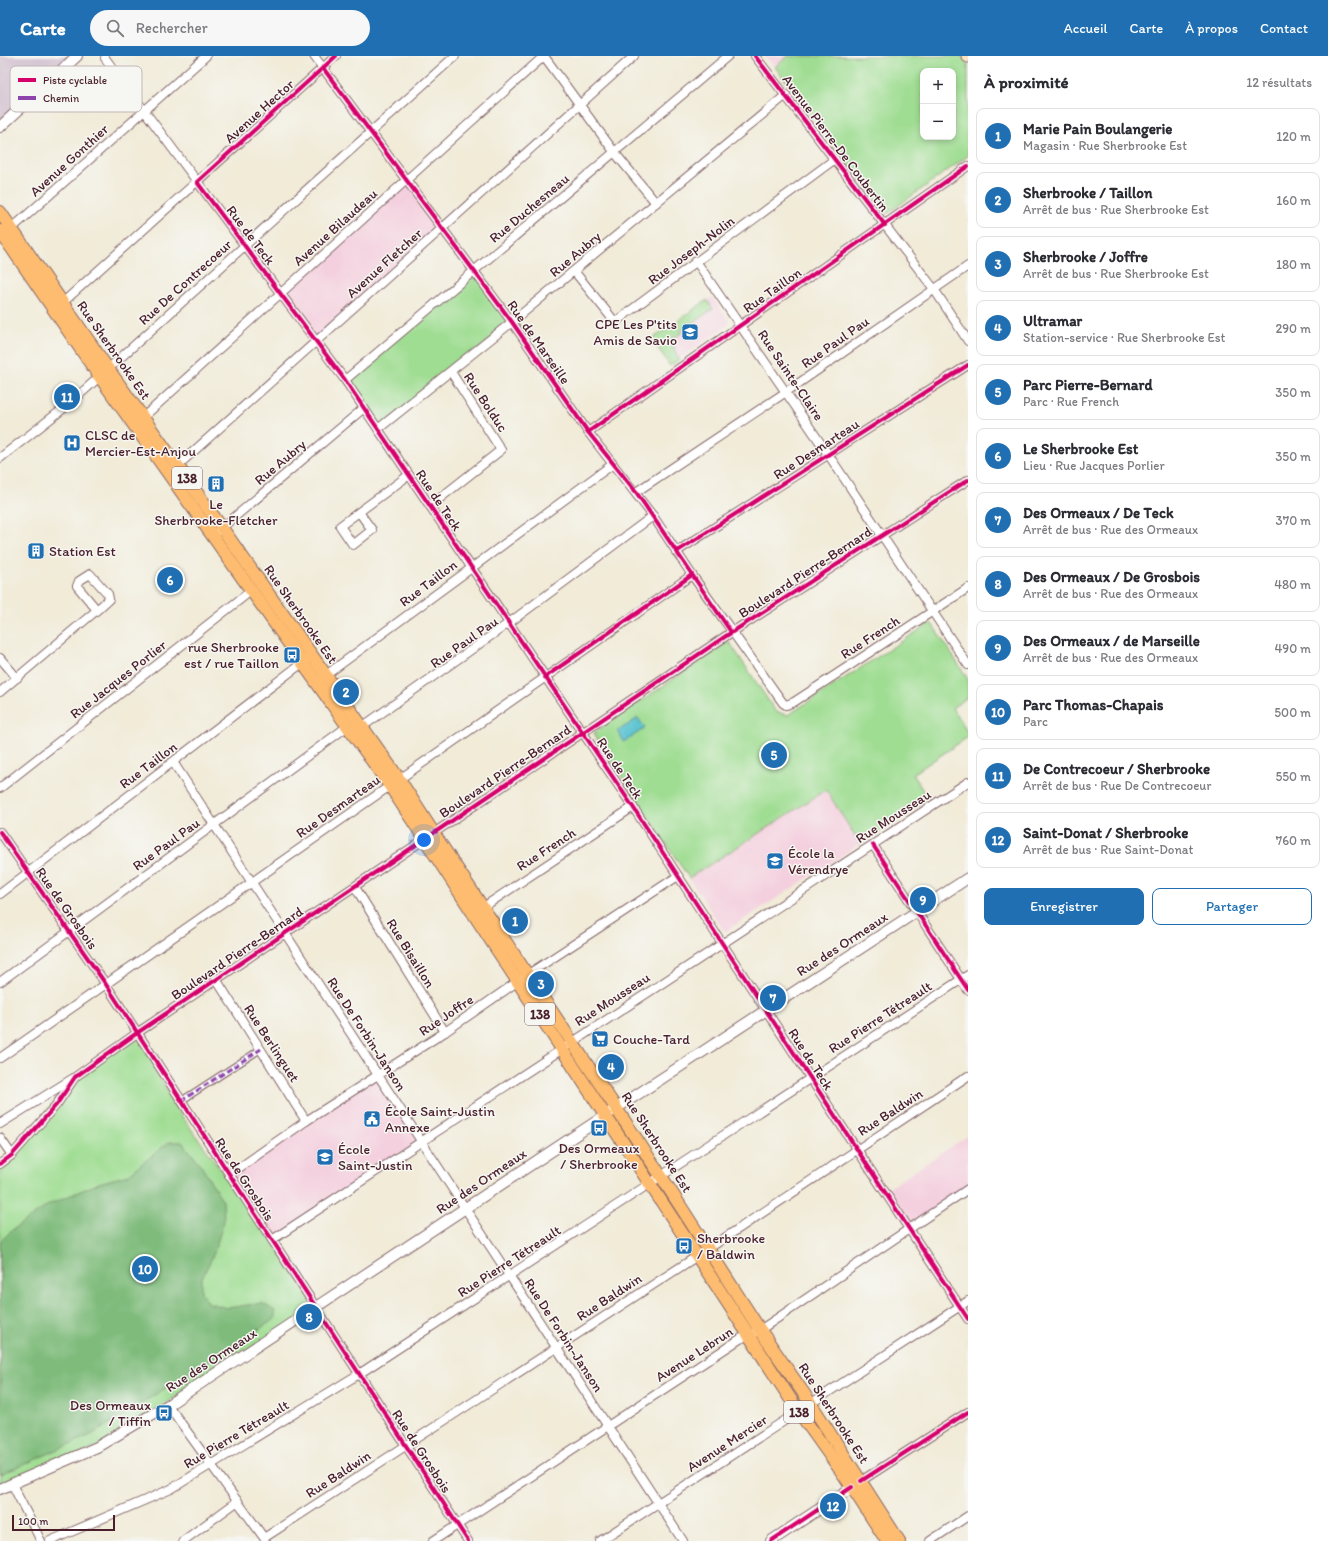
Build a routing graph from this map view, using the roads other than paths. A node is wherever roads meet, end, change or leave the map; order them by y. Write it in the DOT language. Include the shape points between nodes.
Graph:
graph roads {
  1 [pos="77,56"];
  2 [pos="206,56"];
  3 [pos="314,56"];
  4 [pos="336,56"];
  5 [pos="455,56"];
  6 [pos="544,56"];
  7 [pos="634,56"];
  8 [pos="728,56"];
  9 [pos="756,56"];
  10 [pos="105,58"];
  11 [pos="66,66"];
  12 [pos="111,66"];
  13 [pos="323,68"];
  14 [pos="786,95"];
  15 [pos="581,104"];
  16 [pos="142,108"];
  17 [pos="144,111"];
  18 [pos="16,112"];
  19 [pos="0,127"];
  20 [pos="371,132"];
  21 [pos="615,153"];
  22 [pos="834,160"];
  23 [pos="968,166"];
  24 [pos="406,180"];
  25 [pos="197,182"];
  26 [pos="656,203"];
  27 [pos="0,212"];
  28 [pos="885,225"];
  29 [pos="442,228"];
  30 [pos="5,232"];
  31 [pos="245,246"];
  32 [pos="696,261"];
  33 [pos="968,266"];
  34 [pos="474,271"];
  35 [pos="574,271"];
  36 [pos="934,289"];
  37 [pos="280,293"];
  38 [pos="58,306"];
  39 [pos="512,322"];
  40 [pos="741,325"];
  41 [pos="316,341"];
  42 [pos="968,341"];
  43 [pos="968,365"];
  44 [pos="451,372"];
  45 [pos="104,373"];
  46 [pos="346,380"];
  47 [pos="786,392"];
  48 [pos="364,408"];
  49 [pos="139,421"];
  50 [pos="378,429"];
  51 [pos="588,432"];
  52 [pos="828,454"];
  53 [pos="0,458"];
  54 [pos="613,464"];
  55 [pos="174,470"];
  56 [pos="409,475"];
  57 [pos="968,480"];
  58 [pos="636,492"];
  59 [pos="430,506"];
  60 [pos="359,512"];
  61 [pos="653,516"];
  62 [pos="218,531"];
  63 [pos="883,535"];
  64 [pos="676,552"];
  65 [pos="471,567"];
  66 [pos="692,575"];
  67 [pos="968,588"];
  68 [pos="252,590"];
  69 [pos="97,610"];
  70 [pos="932,612"];
  71 [pos="509,623"];
  72 [pos="731,632"];
  73 [pos="0,658"];
  74 [pos="307,659"];
  75 [pos="968,666"];
  76 [pos="545,676"];
  77 [pos="17,678"];
  78 [pos="321,679"];
  79 [pos="0,692"];
  80 [pos="786,705"];
  81 [pos="355,729"];
  82 [pos="582,732"];
  83 [pos="173,762"];
  84 [pos="394,782"];
  85 [pos="968,782"];
  86 [pos="0,788"];
  87 [pos="633,807"];
  88 [pos="214,825"];
  89 [pos="0,832"];
  90 [pos="429,836"];
  91 [pos="873,845"];
  92 [pos="28,872"];
  93 [pos="678,876"];
  94 [pos="968,878"];
  95 [pos="252,881"];
  96 [pos="355,887"];
  97 [pos="0,894"];
  98 [pos="478,910"];
  99 [pos="917,912"];
  100 [pos="69,930"];
  101 [pos="286,934"];
  102 [pos="722,943"];
  103 [pos="965,977"];
  104 [pos="523,978"];
  105 [pos="216,980"];
  106 [pos="0,982"];
  107 [pos="105,983"];
  108 [pos="968,990"];
  109 [pos="766,1011"];
  110 [pos="445,1032"];
  111 [pos="137,1033"];
  112 [pos="567,1045"];
  113 [pos="261,1049"];
  114 [pos="0,1058"];
  115 [pos="378,1075"];
  116 [pos="968,1076"];
  117 [pos="75,1077"];
  118 [pos="810,1078"];
  119 [pos="181,1101"];
  120 [pos="611,1111"];
  121 [pos="306,1121"];
  122 [pos="0,1124"];
  123 [pos="0,1138"];
  124 [pos="421,1140"];
  125 [pos="856,1149"];
  126 [pos="12,1155"];
  127 [pos="0,1164"];
  128 [pos="229,1175"];
  129 [pos="661,1176"];
  130 [pos="650,1183"];
  131 [pos="968,1189"];
  132 [pos="466,1209"];
  133 [pos="909,1228"];
  134 [pos="272,1240"];
  135 [pos="708,1249"];
  136 [pos="697,1255"];
  137 [pos="510,1276"];
  138 [pos="968,1301"];
  139 [pos="960,1306"];
  140 [pos="316,1308"];
  141 [pos="968,1319"];
  142 [pos="755,1332"];
  143 [pos="556,1347"];
  144 [pos="359,1374"];
  145 [pos="811,1404"];
  146 [pos="168,1405"];
  147 [pos="799,1412"];
  148 [pos="968,1412"];
  149 [pos="608,1426"];
  150 [pos="406,1446"];
  151 [pos="212,1465"];
  152 [pos="12,1484"];
  153 [pos="856,1484"];
  154 [pos="0,1489"];
  155 [pos="238,1501"];
  156 [pos="659,1504"];
  157 [pos="968,1516"];
  158 [pos="457,1525"];
  159 [pos="41,1541"];
  160 [pos="50,1541"];
  161 [pos="183,1541"];
  162 [pos="433,1541"];
  163 [pos="468,1541"];
  164 [pos="600,1541"];
  165 [pos="683,1541"];
  166 [pos="771,1541"];
  167 [pos="887,1541"];
  168 [pos="899,1541"];
  169 [pos="930,1541"];
  1 -- 11 [label="street"];
  2 -- 17 [label="street, Avenue Gonthier"];
  3 -- 13 [label="street, Rue de Marseille"];
  4 -- 13 [label="street, Avenue Hector"];
  5 -- 20 [label="street, Rue De Contrecoeur"];
  6 -- 15 [label="street"];
  6 -- 24 [label="street, Avenue Bilaudeau"];
  7 -- 15 [label="street, Avenue Fletcher"];
  8 -- 21 [label="street, Rue Duchesneau"];
  9 -- 14 [label="street, Avenue Pierre-De Coubertin"];
  10 -- 12 [label="street, Rue de Teck"];
  13 -- 20 [label="street, Rue de Marseille"];
  13 -- 25 [label="street, Avenue Hector"];
  14 -- 22 [label="street, Avenue Pierre-De Coubertin"];
  14 -- 26 [label="street, Rue Aubry"];
  15 -- 21 [label="street"];
  15 -- 29 [label="street, Avenue Fletcher"];
  16 -- 17 [label="street, Rue de Teck"];
  17 -- 25 [label="street, Rue de Teck"];
  17 -- 30 [label="street, Avenue Gonthier"];
  18 -- 19 [label="street"];
  20 -- 24 [label="street, Rue de Marseille"];
  20 -- 31 [label="street, Rue De Contrecoeur"];
  21 -- 26 [label="street"];
  21 -- 34 [label="street, Rue Duchesneau"];
  22 -- 28 [label="street, Avenue Pierre-De Coubertin"];
  22 -- 32 [label="street, Rue Joseph-Nolin"];
  23 -- 28 [label="street, Rue Taillon"];
  24 -- 29 [label="street, Rue de Marseille"];
  24 -- 37 [label="street, Avenue Bilaudeau"];
  25 -- 31 [label="street, Rue de Teck"];
  25 -- 38 [label="street, Avenue Hector"];
  26 -- 35 [label="street, Rue Aubry"];
  27 -- 30 [label="main road, Rue Sherbrooke Est / 138"];
  28 -- 36 [label="street, Avenue Pierre-De Coubertin"];
  28 -- 40 [label="street, Rue Taillon"];
  29 -- 34 [label="street, Rue de Marseille"];
  29 -- 41 [label="street, Avenue Fletcher"];
  30 -- 38 [label="main road, Rue Sherbrooke Est / 138"];
  31 -- 37 [label="street, Rue de Teck"];
  31 -- 45 [label="street, Rue De Contrecoeur"];
  32 -- 35 [label="street, Rue Joseph-Nolin" via="615,322"];
  32 -- 40 [label="street, Rue Sainte-Claire"];
  33 -- 36 [label="street, Rue Paul Pau"];
  34 -- 39 [label="street, Rue de Marseille"];
  34 -- 46 [label="street, Rue Duchesneau"];
  35 -- 39 [label="street, Rue Aubry"];
  36 -- 42 [label="street, Avenue Pierre-De Coubertin"];
  36 -- 47 [label="street, Rue Paul Pau"];
  37 -- 41 [label="street, Rue de Teck"];
  37 -- 49 [label="street, Avenue Bilaudeau"];
  38 -- 45 [label="main road, Rue Sherbrooke Est / 138"];
  39 -- 44 [label="street, Rue Aubry"];
  39 -- 51 [label="street, Rue de Marseille"];
  40 -- 47 [label="street, Rue Sainte-Claire"];
  40 -- 51 [label="street, Rue Taillon"];
  41 -- 46 [label="street, Rue de Teck"];
  41 -- 55 [label="street, Avenue Fletcher"];
  43 -- 52 [label="street, Rue Desmarteau"];
  44 -- 50 [label="street, Rue Aubry"];
  44 -- 59 [label="street, Rue Bolduc" via="502,450"];
  45 -- 49 [label="main road, Rue Sherbrooke Est / 138"];
  45 -- 53 [label="street, Rue De Contrecoeur" via="51,419"];
  46 -- 48 [label="street, Rue de Teck"];
  47 -- 52 [label="street, Rue Sainte-Claire"];
  47 -- 58 [label="street, Rue Paul Pau"];
  48 -- 50 [label="street, Rue de Teck"];
  48 -- 62 [label="street, Rue Aubry"];
  49 -- 55 [label="main road, Rue Sherbrooke Est / 138"];
  50 -- 56 [label="street, Rue de Teck"];
  51 -- 54 [label="street, Rue de Marseille"];
  52 -- 63 [label="street, Rue Sainte-Claire"];
  52 -- 64 [label="street, Rue Desmarteau"];
  54 -- 58 [label="street, Rue de Marseille"];
  54 -- 65 [label="street, Rue Taillon"];
  55 -- 62 [label="main road, Rue Sherbrooke Est / 138"];
  56 -- 59 [label="street, Rue de Teck"];
  56 -- 60 [label="street"];
  57 -- 63 [label="street, Boulevard Pierre-Bernard"];
  58 -- 61 [label="street, Rue de Marseille"];
  59 -- 65 [label="street, Rue de Teck"];
  61 -- 64 [label="street, Rue de Marseille"];
  61 -- 71 [label="street, Rue Paul Pau"];
  62 -- 68 [label="main road, Rue Sherbrooke Est / 138"];
  62 -- 74 [label="main road, Rue Sherbrooke Est / 138"];
  63 -- 70 [label="street, Rue Sainte-Claire"];
  63 -- 72 [label="street, Boulevard Pierre-Bernard"];
  64 -- 66 [label="street, Rue de Marseille"];
  65 -- 71 [label="street, Rue de Teck"];
  65 -- 78 [label="street, Rue Taillon"];
  66 -- 72 [label="street, Rue de Marseille"];
  66 -- 76 [label="street, Rue Desmarteau"];
  67 -- 70 [label="street, Rue French"];
  68 -- 74 [label="main road, Rue Sherbrooke Est / 138"];
  68 -- 86 [label="street, Rue Jacques Porlier"];
  69 -- 77 [label="street"];
  70 -- 75 [label="street, Rue Sainte-Claire"];
  70 -- 80 [label="street, Rue French"];
  71 -- 76 [label="street, Rue de Teck"];
  71 -- 81 [label="street, Rue Paul Pau"];
  72 -- 80 [label="street, Rue de Marseille" via="780,701"];
  72 -- 82 [label="street, Boulevard Pierre-Bernard"];
  73 -- 77 [label="street"];
  74 -- 78 [label="main road, Rue Sherbrooke Est / 138"];
  74 -- 83 [label="street, Rue Taillon"];
  76 -- 82 [label="street, Rue de Teck"];
  76 -- 84 [label="street, Rue Desmarteau"];
  77 -- 79 [label="street"];
  78 -- 81 [label="main road, Rue Sherbrooke Est / 138"];
  81 -- 84 [label="main road, Rue Sherbrooke Est / 138"];
  81 -- 88 [label="street, Rue Paul Pau"];
  82 -- 87 [label="street, Rue de Teck"];
  82 -- 90 [label="street, Boulevard Pierre-Bernard"];
  83 -- 88 [label="street, Rue De Forbin-Janson"];
  83 -- 92 [label="street, Rue Taillon"];
  84 -- 90 [label="main road, Rue Sherbrooke Est / 138"];
  84 -- 95 [label="street, Rue Desmarteau"];
  85 -- 91 [label="street, Rue Mousseau"];
  87 -- 93 [label="street, Rue de Teck"];
  87 -- 98 [label="street, Rue French"];
  88 -- 95 [label="street, Rue De Forbin-Janson"];
  88 -- 100 [label="street, Rue Paul Pau"];
  89 -- 92 [label="street, Rue de Grosbois"];
  90 -- 96 [label="street, Boulevard Pierre-Bernard"];
  90 -- 98 [label="main road, Rue Sherbrooke Est / 138"];
  91 -- 99 [label="street"];
  91 -- 102 [label="street, Rue Mousseau"];
  92 -- 97 [label="street, Rue Taillon"];
  92 -- 100 [label="street, Rue de Grosbois"];
  93 -- 102 [label="street, Rue de Teck"];
  93 -- 104 [label="street, Rue Joffre"];
  94 -- 99 [label="street, Rue des Ormeaux"];
  95 -- 101 [label="street, Rue De Forbin-Janson"];
  95 -- 107 [label="street, Rue Desmarteau"];
  96 -- 101 [label="street, Boulevard Pierre-Bernard"];
  96 -- 110 [label="street, Rue Bisaillon"];
  98 -- 104 [label="main road, Rue Sherbrooke Est / 138"];
  99 -- 103 [label="street"];
  99 -- 109 [label="street, Rue des Ormeaux"];
  100 -- 106 [label="street, Rue Paul Pau"];
  100 -- 107 [label="street, Rue de Grosbois"];
  101 -- 105 [label="street, Boulevard Pierre-Bernard"];
  101 -- 115 [label="street, Rue De Forbin-Janson"];
  102 -- 109 [label="street, Rue de Teck"];
  102 -- 112 [label="street, Rue Mousseau"];
  103 -- 108 [label="street"];
  103 -- 118 [label="street, Rue Pierre Tétreault"];
  104 -- 110 [label="street, Rue Joffre"];
  104 -- 112 [label="main road, Rue Sherbrooke Est / 138"];
  105 -- 111 [label="street, Boulevard Pierre-Bernard"];
  105 -- 113 [label="street, Rue Berlinguet"];
  107 -- 111 [label="street, Rue de Grosbois"];
  107 -- 114 [label="street, Rue Desmarteau"];
  109 -- 118 [label="street, Rue de Teck"];
  109 -- 120 [label="street, Rue des Ormeaux"];
  110 -- 115 [label="street, Rue Joffre"];
  111 -- 117 [label="street, Boulevard Pierre-Bernard"];
  111 -- 119 [label="street, Rue de Grosbois"];
  112 -- 120 [label="main road, Rue Sherbrooke Est / 138"];
  112 -- 124 [label="street, Rue Mousseau"];
  113 -- 119 [label="street"];
  113 -- 121 [label="street, Rue Berlinguet"];
  115 -- 121 [label="street, Rue Joffre"];
  115 -- 124 [label="street, Rue De Forbin-Janson"];
  116 -- 125 [label="street, Rue Baldwin"];
  117 -- 122 [label="street, Boulevard Pierre-Bernard"];
  117 -- 126 [label="street, Boulevard Pierre-Bernard" via="57,1104"];
  118 -- 125 [label="street, Rue de Teck"];
  118 -- 129 [label="street, Rue Pierre Tétreault"];
  119 -- 128 [label="street, Rue de Grosbois"];
  120 -- 129 [label="main road, Rue Sherbrooke Est / 138"];
  120 -- 130 [label="main road, Rue Sherbrooke Est / 138"];
  120 -- 132 [label="street, Rue des Ormeaux"];
  121 -- 128 [label="street, Rue Joffre"];
  123 -- 126 [label="street"];
  124 -- 132 [label="street, Rue De Forbin-Janson"];
  124 -- 134 [label="street, Rue Mousseau"];
  125 -- 133 [label="street, Rue de Teck"];
  125 -- 135 [label="street, Rue Baldwin"];
  126 -- 127 [label="street, Boulevard Pierre-Bernard"];
  128 -- 134 [label="street, Rue de Grosbois"];
  129 -- 130 [label="street, Rue Pierre Tétreault"];
  129 -- 135 [label="main road, Rue Sherbrooke Est / 138"];
  130 -- 136 [label="main road, Rue Sherbrooke Est / 138"];
  130 -- 137 [label="street, Rue Pierre Tétreault"];
  131 -- 133 [label="street, Avenue Lebrun"];
  132 -- 137 [label="street, Rue De Forbin-Janson"];
  132 -- 140 [label="street, Rue des Ormeaux"];
  133 -- 139 [label="street, Rue de Teck"];
  133 -- 142 [label="street, Avenue Lebrun"];
  134 -- 140 [label="street, Rue de Grosbois"];
  135 -- 136 [label="street, Rue Baldwin"];
  135 -- 142 [label="main road, Rue Sherbrooke Est / 138"];
  136 -- 142 [label="main road, Rue Sherbrooke Est / 138"];
  136 -- 143 [label="street, Rue Baldwin"];
  137 -- 143 [label="street, Rue De Forbin-Janson"];
  137 -- 144 [label="street, Rue Pierre Tétreault"];
  138 -- 139 [label="street, Avenue Mercier"];
  139 -- 141 [label="street, Rue de Teck"];
  139 -- 145 [label="street, Avenue Mercier"];
  140 -- 144 [label="street, Rue de Grosbois"];
  140 -- 146 [label="street, Rue des Ormeaux"];
  142 -- 145 [label="main road, Rue Sherbrooke Est / 138"];
  142 -- 147 [label="main road, Rue Sherbrooke Est / 138"];
  142 -- 149 [label="street, Avenue Lebrun"];
  143 -- 149 [label="street, Rue De Forbin-Janson"];
  143 -- 150 [label="street, Rue Baldwin"];
  144 -- 150 [label="street, Rue de Grosbois"];
  144 -- 151 [label="street, Rue Pierre Tétreault"];
  145 -- 147 [label="street, Avenue Mercier"];
  145 -- 153 [label="main road, Rue Sherbrooke Est / 138"];
  146 -- 151 [label="street"];
  146 -- 152 [label="street, Rue des Ormeaux" via="97,1447"];
  147 -- 153 [label="main road, Rue Sherbrooke Est / 138"];
  147 -- 156 [label="street, Avenue Mercier"];
  148 -- 153 [label="street"];
  149 -- 156 [label="street, Rue De Forbin-Janson"];
  149 -- 158 [label="street, Avenue Lebrun"];
  150 -- 155 [label="street, Rue Baldwin" via="264,1538"];
  150 -- 158 [label="street, Rue de Grosbois"];
  151 -- 155 [label="street"];
  151 -- 160 [label="street, Rue Pierre Tétreault" via="171,1488"];
  152 -- 154 [label="street, Rue des Ormeaux"];
  152 -- 159 [label="street"];
  153 -- 166 [label="street"];
  153 -- 167 [label="main road, Rue Sherbrooke Est / 138"];
  153 -- 168 [label="main road, Rue Sherbrooke Est / 138"];
  155 -- 161 [label="street"];
  156 -- 164 [label="street, Avenue Mercier"];
  156 -- 165 [label="street, Rue De Forbin-Janson"];
  157 -- 169 [label="street"];
  158 -- 162 [label="street, Avenue Lebrun"];
  158 -- 163 [label="street, Rue de Grosbois"];
}
